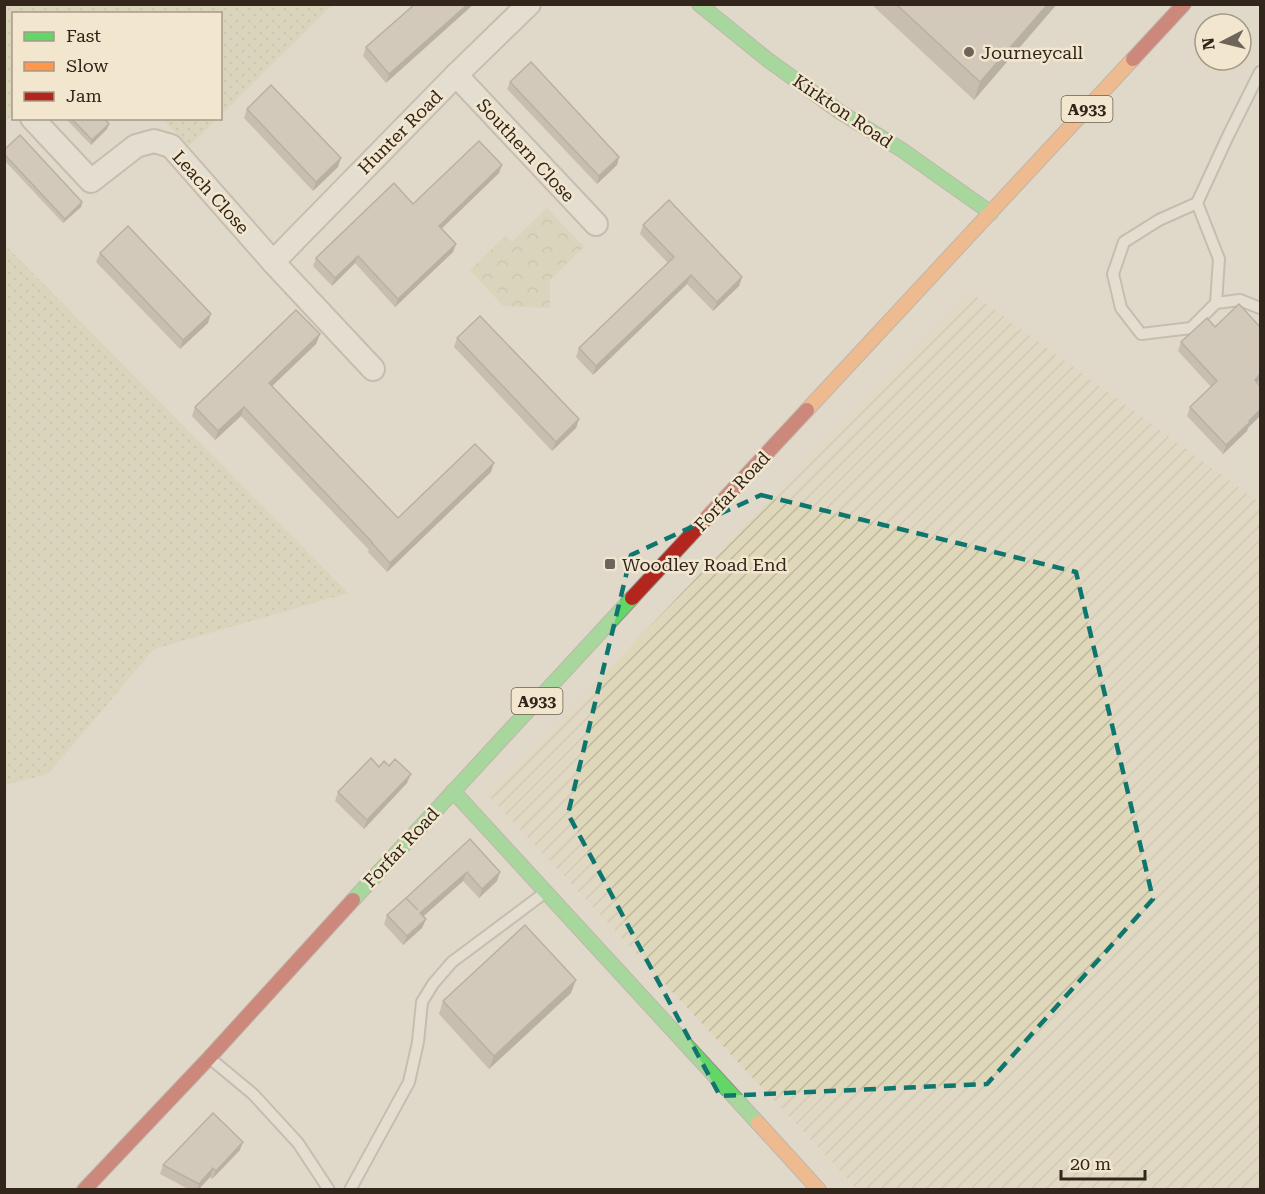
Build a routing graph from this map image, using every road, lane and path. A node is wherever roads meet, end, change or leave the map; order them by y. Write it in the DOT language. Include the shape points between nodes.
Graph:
graph roads {
  1 [pos="529,4"];
  2 [pos="699,4"];
  3 [pos="1184,4"];
  4 [pos="1260,72"];
  5 [pos="456,75"];
  6 [pos="34,120"];
  7 [pos="1197,203"];
  8 [pos="991,213"];
  9 [pos="596,224"];
  10 [pos="273,262"];
  11 [pos="1216,303"];
  12 [pos="1260,308"];
  13 [pos="373,369"];
  14 [pos="453,791"];
  15 [pos="545,892"];
  16 [pos="209,1058"];
  17 [pos="84,1190"];
  18 [pos="329,1190"];
  19 [pos="350,1190"];
  20 [pos="819,1190"];
  1 -- 5 [label="street, Hunter Road"];
  2 -- 8 [label="main road, Kirkton Road" via="840,112"];
  3 -- 8 [label="main road, Forfar Road / A933"];
  4 -- 7 [label="lane"];
  5 -- 9 [label="street, Southern Close"];
  5 -- 10 [label="street, Hunter Road"];
  6 -- 10 [label="street, Leach Close" via="91,181 136,146 154,141 171,146"];
  7 -- 11 [label="lane" via="1219,260"];
  7 -- 11 [label="lane" via="1124,242 1113,273 1121,308 1141,334 1191,328"];
  8 -- 14 [label="main road, Forfar Road / A933"];
  10 -- 13 [label="street, Leach Close"];
  11 -- 12 [label="lane" via="1240,300"];
  14 -- 15 [label="main road"];
  14 -- 16 [label="main road, Forfar Road / A933"];
  15 -- 19 [label="lane" via="452,962 433,984 422,1002 409,1082"];
  15 -- 20 [label="main road"];
  16 -- 17 [label="main road, Forfar Road / A933"];
  16 -- 18 [label="lane" via="253,1094 298,1143"];
}
